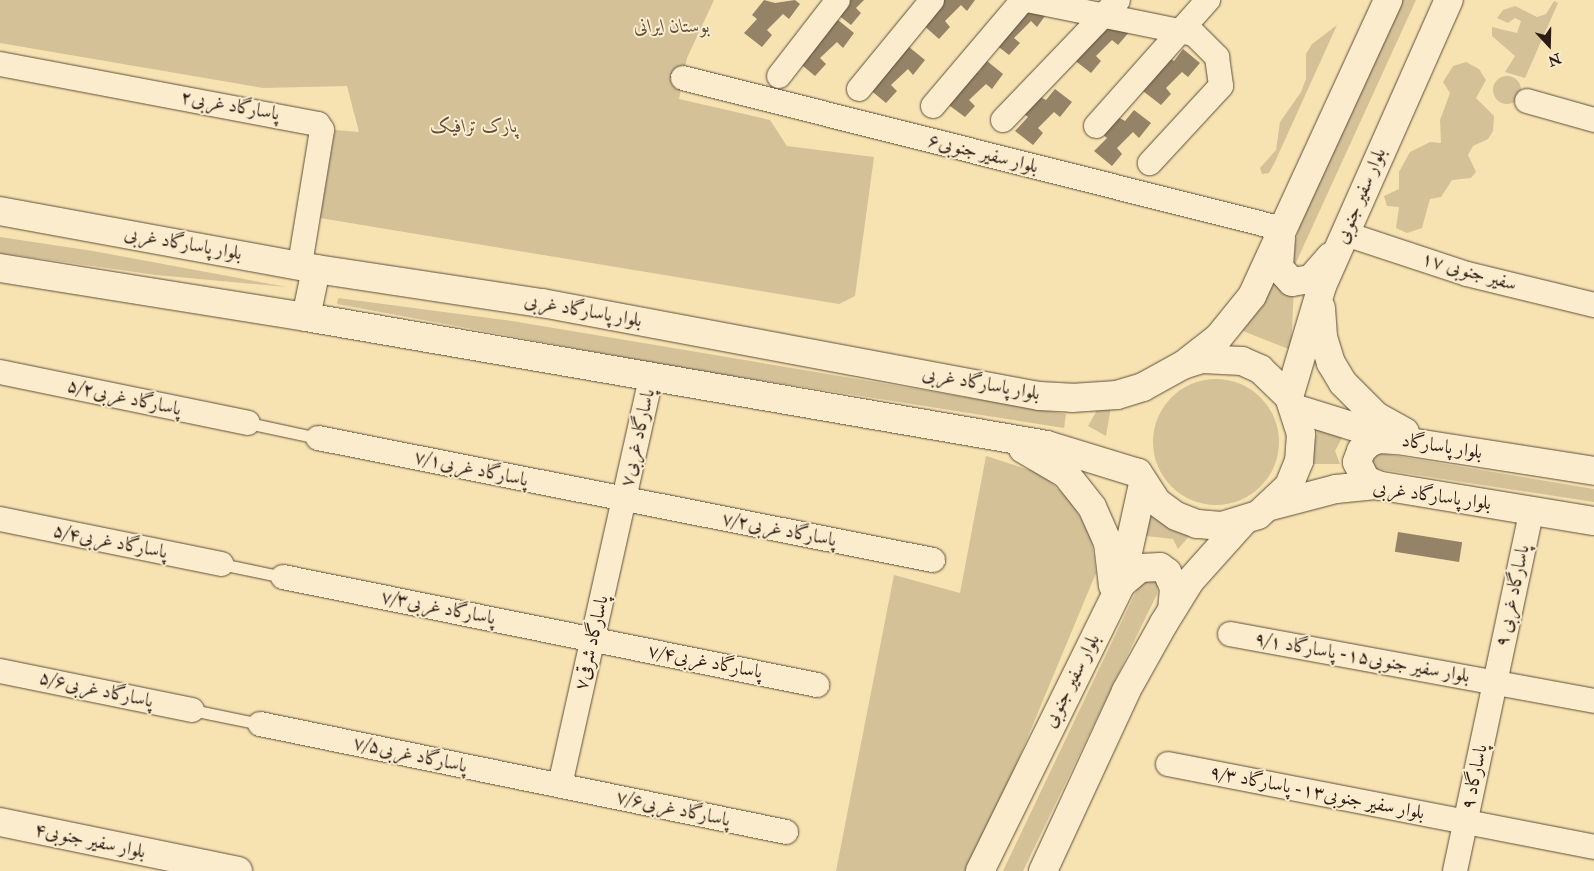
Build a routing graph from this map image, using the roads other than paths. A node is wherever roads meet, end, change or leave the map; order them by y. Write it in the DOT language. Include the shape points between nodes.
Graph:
graph roads {
  1 [pos="838,0"];
  2 [pos="932,0"];
  3 [pos="1025,0"];
  4 [pos="1208,0"];
  5 [pos="1388,0"];
  6 [pos="1449,0"];
  7 [pos="1111,7"];
  8 [pos="1178,30"];
  9 [pos="0,64"];
  10 [pos="779,76"];
  11 [pos="683,78"];
  12 [pos="859,89"];
  13 [pos="1527,101"];
  14 [pos="933,106"];
  15 [pos="1003,120"];
  16 [pos="1594,120"];
  17 [pos="1096,126"];
  18 [pos="1150,162"];
  19 [pos="0,212"];
  20 [pos="1283,229"];
  21 [pos="1346,234"];
  22 [pos="308,267"];
  23 [pos="0,268"];
  24 [pos="1320,294"];
  25 [pos="1594,305"];
  26 [pos="306,317"];
  27 [pos="1173,371"];
  28 [pos="0,372"];
  29 [pos="651,377"];
  30 [pos="1291,402"];
  31 [pos="248,423"];
  32 [pos="990,434"];
  33 [pos="318,438"];
  34 [pos="1397,440"];
  35 [pos="1427,446"];
  36 [pos="1594,471"];
  37 [pos="1141,478"];
  38 [pos="1380,486"];
  39 [pos="624,500"];
  40 [pos="1271,506"];
  41 [pos="1532,510"];
  42 [pos="0,519"];
  43 [pos="1594,521"];
  44 [pos="1243,522"];
  45 [pos="933,560"];
  46 [pos="221,564"];
  47 [pos="283,577"];
  48 [pos="1115,596"];
  49 [pos="1172,609"];
  50 [pos="1230,634"];
  51 [pos="593,639"];
  52 [pos="0,671"];
  53 [pos="1495,682"];
  54 [pos="817,684"];
  55 [pos="1594,701"];
  56 [pos="192,710"];
  57 [pos="260,724"];
  58 [pos="1168,764"];
  59 [pos="560,786"];
  60 [pos="0,822"];
  61 [pos="1465,822"];
  62 [pos="786,832"];
  63 [pos="1594,847"];
  64 [pos="238,871"];
  65 [pos="980,871"];
  66 [pos="1044,871"];
  67 [pos="1455,871"];
  1 -- 10 [label="street"];
  2 -- 12 [label="street"];
  3 -- 7 [label="street"];
  3 -- 14 [label="street"];
  4 -- 8 [label="street"];
  5 -- 20 [label="main road"];
  6 -- 21 [label="main road, بلوار سفیر جنوبی"];
  7 -- 8 [label="street"];
  7 -- 15 [label="street"];
  8 -- 17 [label="street"];
  8 -- 18 [label="street" via="1194,34 1217,57 1221,86"];
  9 -- 22 [label="street, پاسارگاد غربی۲" via="318,124 322,130"];
  11 -- 20 [label="street, بلوار سفیر جنوبی۶"];
  13 -- 16 [label="street"];
  19 -- 22 [label="main road, بلوار پاسارگاد غربی"];
  20 -- 21 [label="main road" via="1278,260 1284,276 1292,282 1302,282 1318,273"];
  20 -- 27 [label="main road" via="1252,296 1235,319 1218,338"];
  21 -- 24 [label="main road, بلوار سفیر جنوبی"];
  21 -- 25 [label="street, سفیر جنوبی ۱۷" via="1467,274"];
  22 -- 26 [label="main road"];
  22 -- 27 [label="main road, بلوار پاسارگاد غربی" via="542,303 1039,396 1072,398 1117,394"];
  23 -- 26 [label="main road"];
  24 -- 30 [label="main road, بلوار سفیر جنوبی"];
  24 -- 35 [label="main road" via="1323,337 1342,383 1376,416"];
  26 -- 29 [label="main road"];
  27 -- 30 [label="main road" via="1215,358 1242,361 1260,369"];
  28 -- 31 [label="street, پاسارگاد غربی۵/۲"];
  29 -- 32 [label="main road"];
  29 -- 39 [label="street, پاسارگاد غربی۷"];
  30 -- 34 [label="main road, بلوار پاسارگاد"];
  30 -- 40 [label="main road" via="1301,434 1299,461 1289,486"];
  31 -- 33 [label="lane"];
  32 -- 37 [label="main road" via="1047,446"];
  32 -- 48 [label="main road" via="1028,451 1066,474 1092,506 1108,543"];
  33 -- 39 [label="street, پاسارگاد غربی۷/۱"];
  34 -- 35 [label="main road, بلوار پاسارگاد"];
  34 -- 38 [label="main road" via="1380,439 1361,451 1357,462 1360,472 1366,480"];
  35 -- 36 [label="main road, بلوار پاسارگاد"];
  37 -- 44 [label="main road" via="1157,502 1176,516 1197,524 1220,526"];
  37 -- 48 [label="main road, بلوار سفیر جنوبی"];
  38 -- 40 [label="main road, بلوار پاسارگاد غربی" via="1336,489"];
  38 -- 41 [label="main road, بلوار پاسارگاد غربی"];
  39 -- 45 [label="street, پاسارگاد غربی۷/۲"];
  39 -- 51 [label="street, پاسارگاد شرقی۷"];
  40 -- 44 [label="main road"];
  41 -- 43 [label="main road, بلوار پاسارگاد غربی"];
  41 -- 53 [label="street, پاسارگاد غربی ۹"];
  42 -- 46 [label="street, پاسارگاد غربی۵/۴"];
  44 -- 49 [label="main road" via="1190,581"];
  46 -- 47 [label="lane"];
  47 -- 51 [label="street, پاسارگاد غربی۷/۳"];
  48 -- 49 [label="main road" via="1140,568 1160,567 1167,572 1174,588"];
  48 -- 65 [label="main road, بلوار سفیر جنوبی"];
  49 -- 66 [label="main road" via="1126,691"];
  50 -- 53 [label="street, بلوار سفیر جنوبی۱۵- پاسارگاد ۹/۱"];
  51 -- 54 [label="street, پاسارگاد غربی۷/۴"];
  51 -- 59 [label="street, پاسارگاد شرقی۷"];
  52 -- 56 [label="street, پاسارگاد غربی۵/۶"];
  53 -- 55 [label="street, بلوار سفیر جنوبی۱۵- پاسارگاد ۹/۱"];
  53 -- 61 [label="street, پاسارگاد ۹"];
  56 -- 57 [label="lane"];
  57 -- 59 [label="street, پاسارگاد غربی۷/۵"];
  58 -- 61 [label="street, بلوار سفیر جنوبی۱۳- پاسارگاد ۹/۳"];
  59 -- 62 [label="street, پاسارگاد غربی۷/۶"];
  60 -- 64 [label="main road, بلوار سفیر جنوبی۴"];
  61 -- 63 [label="street, بلوار سفیر جنوبی۱۳- پاسارگاد ۹/۳"];
  61 -- 67 [label="street, پاسارگاد ۹"];
}
